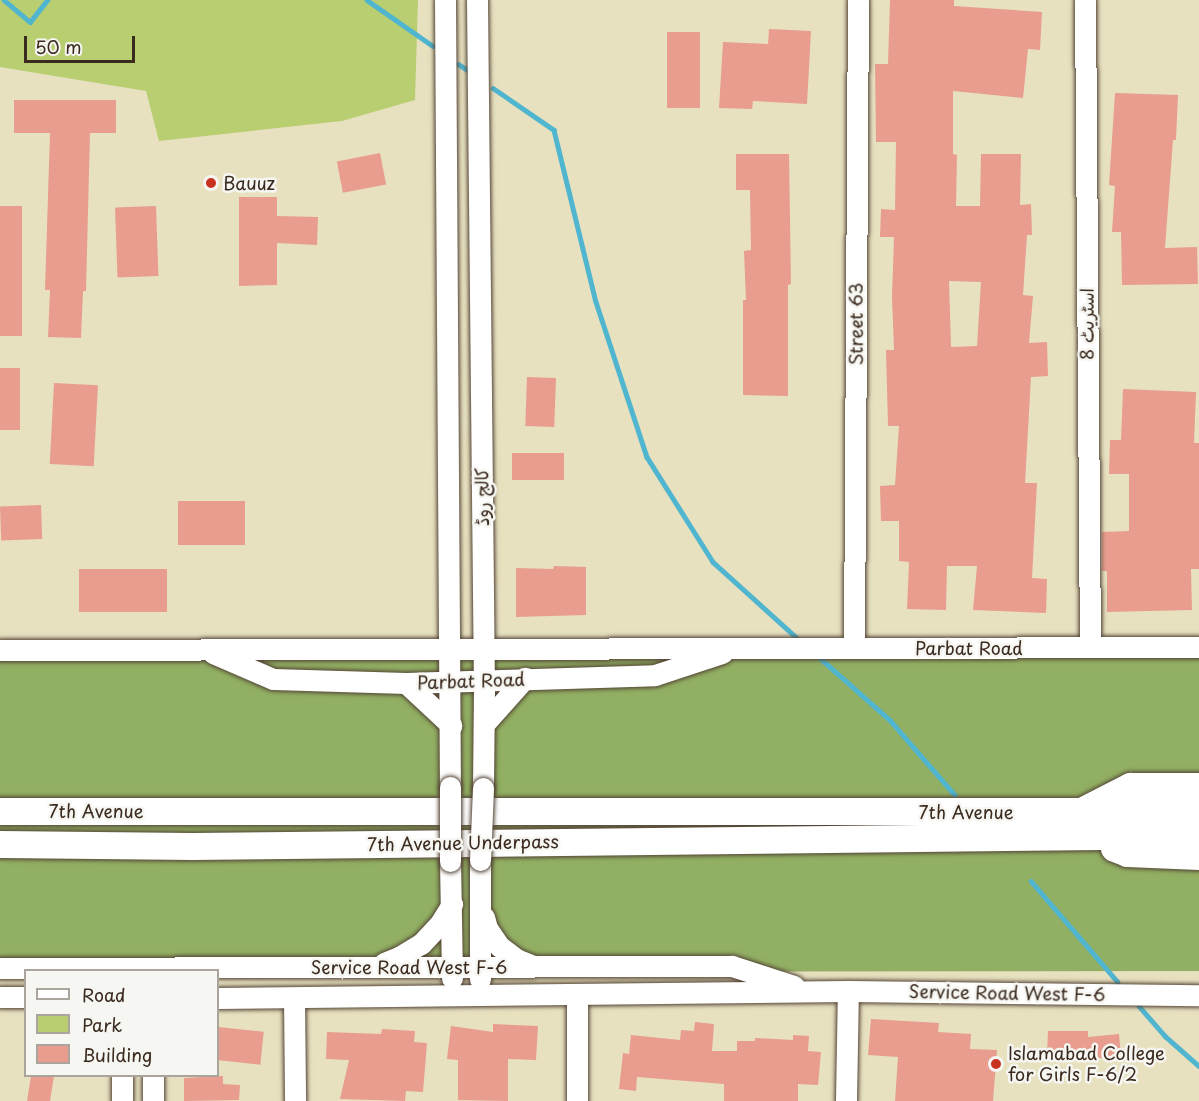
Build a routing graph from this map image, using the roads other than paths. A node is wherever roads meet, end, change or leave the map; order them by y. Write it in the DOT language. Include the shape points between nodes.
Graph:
graph roads {
  1 [pos="445,0"];
  2 [pos="477,0"];
  3 [pos="858,0"];
  4 [pos="1085,0"];
  5 [pos="739,647"];
  6 [pos="854,647"];
  7 [pos="1090,647"];
  8 [pos="1199,647"];
  9 [pos="484,648"];
  10 [pos="450,649"];
  11 [pos="0,650"];
  12 [pos="204,650"];
  13 [pos="525,678"];
  14 [pos="484,680"];
  15 [pos="450,682"];
  16 [pos="406,683"];
  17 [pos="484,724"];
  18 [pos="451,725"];
  19 [pos="1199,786"];
  20 [pos="0,801"];
  21 [pos="0,811"];
  22 [pos="193,811"];
  23 [pos="733,811"];
  24 [pos="1199,811"];
  25 [pos="43,812"];
  26 [pos="1079,824"];
  27 [pos="1199,835"];
  28 [pos="734,839"];
  29 [pos="0,844"];
  30 [pos="33,844"];
  31 [pos="192,846"];
  32 [pos="0,853"];
  33 [pos="1199,856"];
  34 [pos="452,903"];
  35 [pos="482,907"];
  36 [pos="452,965"];
  37 [pos="375,966"];
  38 [pos="481,966"];
  39 [pos="537,967"];
  40 [pos="0,968"];
  41 [pos="70,969"];
  42 [pos="200,969"];
  43 [pos="848,991"];
  44 [pos="815,992"];
  45 [pos="451,994"];
  46 [pos="577,994"];
  47 [pos="478,995"];
  48 [pos="1199,995"];
  49 [pos="0,997"];
  50 [pos="24,998"];
  51 [pos="219,998"];
  52 [pos="294,998"];
  53 [pos="122,1077"];
  54 [pos="153,1077"];
  55 [pos="122,1101"];
  56 [pos="153,1101"];
  57 [pos="295,1101"];
  58 [pos="577,1101"];
  59 [pos="846,1101"];
  1 -- 10 [label="street, کالج روڈ"];
  2 -- 9 [label="street, کالج روڈ"];
  3 -- 6 [label="street, Street 63"];
  4 -- 7 [label="street, اسٹریٹ 8"];
  5 -- 6 [label="street, Parbat Road"];
  5 -- 9 [label="street, Parbat Road"];
  5 -- 13 [label="street, Parbat Road" via="655,675"];
  6 -- 7 [label="street, Parbat Road"];
  7 -- 8 [label="street, Parbat Road"];
  9 -- 10 [label="street, Parbat Road"];
  9 -- 14 [label="street, کالج روڈ"];
  10 -- 12 [label="street, Parbat Road"];
  10 -- 15 [label="street, کالج روڈ"];
  11 -- 12 [label="street, Parbat Road"];
  12 -- 16 [label="street, Parbat Road" via="273,679"];
  13 -- 14 [label="street, Parbat Road"];
  13 -- 17 [label="street"];
  14 -- 15 [label="street, Parbat Road"];
  14 -- 17 [label="street, کالج روڈ"];
  15 -- 16 [label="street, Parbat Road"];
  15 -- 18 [label="street, کالج روڈ"];
  16 -- 18 [label="street"];
  17 -- 35 [label="street, کالج روڈ, bridge"];
  18 -- 34 [label="street, کالج روڈ, bridge"];
  19 -- 26 [label="main road" via="1130,786"];
  20 -- 25 [label="main road"];
  21 -- 25 [label="main road, 7th Avenue"];
  22 -- 23 [label="main road, 7th Avenue Underpass"];
  22 -- 25 [label="main road, 7th Avenue"];
  23 -- 26 [label="main road, 7th Avenue"];
  24 -- 26 [label="main road, 7th Avenue"];
  26 -- 27 [label="main road, 7th Avenue"];
  26 -- 28 [label="main road, 7th Avenue"];
  26 -- 33 [label="main road" via="1127,853"];
  28 -- 31 [label="main road, 7th Avenue Underpass"];
  29 -- 30 [label="main road, 7th Avenue"];
  30 -- 31 [label="main road, 7th Avenue"];
  30 -- 32 [label="main road"];
  34 -- 36 [label="street, کالج روڈ"];
  34 -- 37 [label="street" via="421,944"];
  35 -- 38 [label="street, کالج روڈ"];
  35 -- 39 [label="street" via="487,928 499,946 516,959"];
  36 -- 37 [label="street, Service Road West F-6"];
  36 -- 38 [label="street, Service Road West F-6"];
  36 -- 45 [label="street, کالج روڈ"];
  37 -- 42 [label="street, Service Road West F-6"];
  38 -- 39 [label="street, Service Road West F-6"];
  38 -- 47 [label="street, کالج روڈ"];
  39 -- 44 [label="street, Service Road West F-6" via="732,966"];
  40 -- 41 [label="street, Service Road West F-6"];
  43 -- 44 [label="street, Service Road West F-6"];
  43 -- 48 [label="street, Service Road West F-6"];
  43 -- 59 [label="street"];
  44 -- 46 [label="street, Service Road West F-6"];
  45 -- 47 [label="street, Service Road West F-6"];
  45 -- 52 [label="street, Service Road West F-6"];
  46 -- 47 [label="street, Service Road West F-6"];
  46 -- 58 [label="street"];
  49 -- 50 [label="street"];
  51 -- 52 [label="street, Service Road West F-6"];
  52 -- 57 [label="street"];
  53 -- 55 [label="street"];
  54 -- 56 [label="street"];
}
